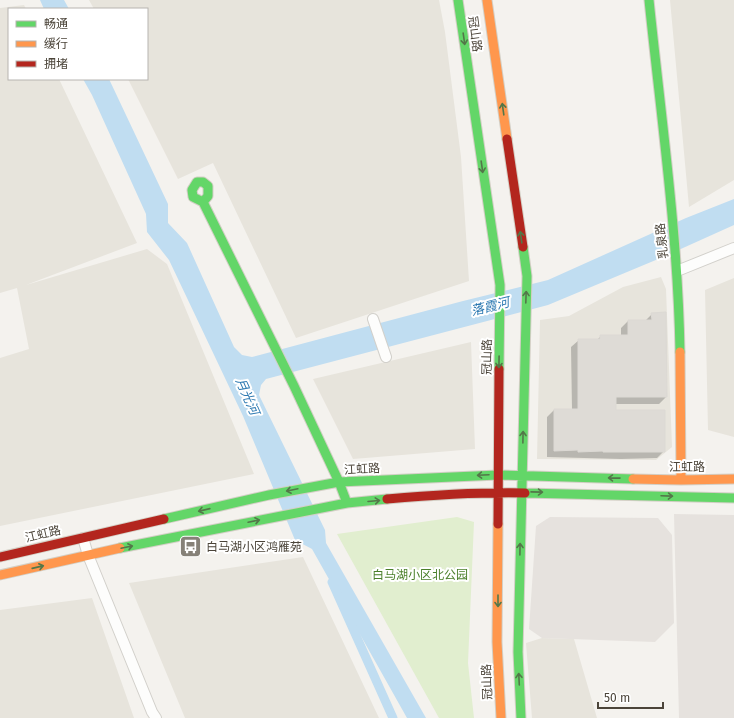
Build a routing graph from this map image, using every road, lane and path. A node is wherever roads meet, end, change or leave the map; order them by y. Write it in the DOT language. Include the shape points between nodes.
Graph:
graph roads {
  1 [pos="458,0"];
  2 [pos="487,0"];
  3 [pos="649,0"];
  4 [pos="203,202"];
  5 [pos="734,248"];
  6 [pos="677,271"];
  7 [pos="373,319"];
  8 [pos="386,357"];
  9 [pos="498,475"];
  10 [pos="522,476"];
  11 [pos="734,479"];
  12 [pos="681,480"];
  13 [pos="339,482"];
  14 [pos="498,492"];
  15 [pos="522,492"];
  16 [pos="734,498"];
  17 [pos="347,503"];
  18 [pos="83,538"];
  19 [pos="88,555"];
  20 [pos="0,557"];
  21 [pos="0,575"];
  22 [pos="156,718"];
  23 [pos="501,718"];
  24 [pos="521,718"];
  1 -- 9 [label="main road, 冠山路, one-way" via="500,285"];
  10 -- 2 [label="main road, 冠山路, one-way" via="527,276"];
  3 -- 6 [label="main road, 乳泉路"];
  4 -- 13 [label="main road"];
  5 -- 6 [label="street"];
  6 -- 12 [label="main road, 乳泉路"];
  7 -- 8 [label="street"];
  9 -- 10 [label="main road, 江虹路"];
  9 -- 13 [label="main road, 江虹路, one-way"];
  9 -- 14 [label="main road, 冠山路"];
  12 -- 10 [label="main road, 江虹路, one-way"];
  10 -- 15 [label="main road, 冠山路"];
  11 -- 12 [label="main road, 江虹路"];
  13 -- 17 [label="main road"];
  13 -- 18 [label="main road, 江虹路, one-way" via="269,495"];
  14 -- 15 [label="main road"];
  17 -- 14 [label="main road, one-way"];
  14 -- 23 [label="main road, 冠山路, one-way" via="497,642"];
  15 -- 16 [label="main road, one-way"];
  24 -- 15 [label="main road, 冠山路, one-way" via="518,652"];
  19 -- 17 [label="main road, one-way"];
  18 -- 19 [label="street"];
  18 -- 20 [label="main road, 江虹路"];
  21 -- 19 [label="main road, one-way"];
  19 -- 22 [label="street"];
}
